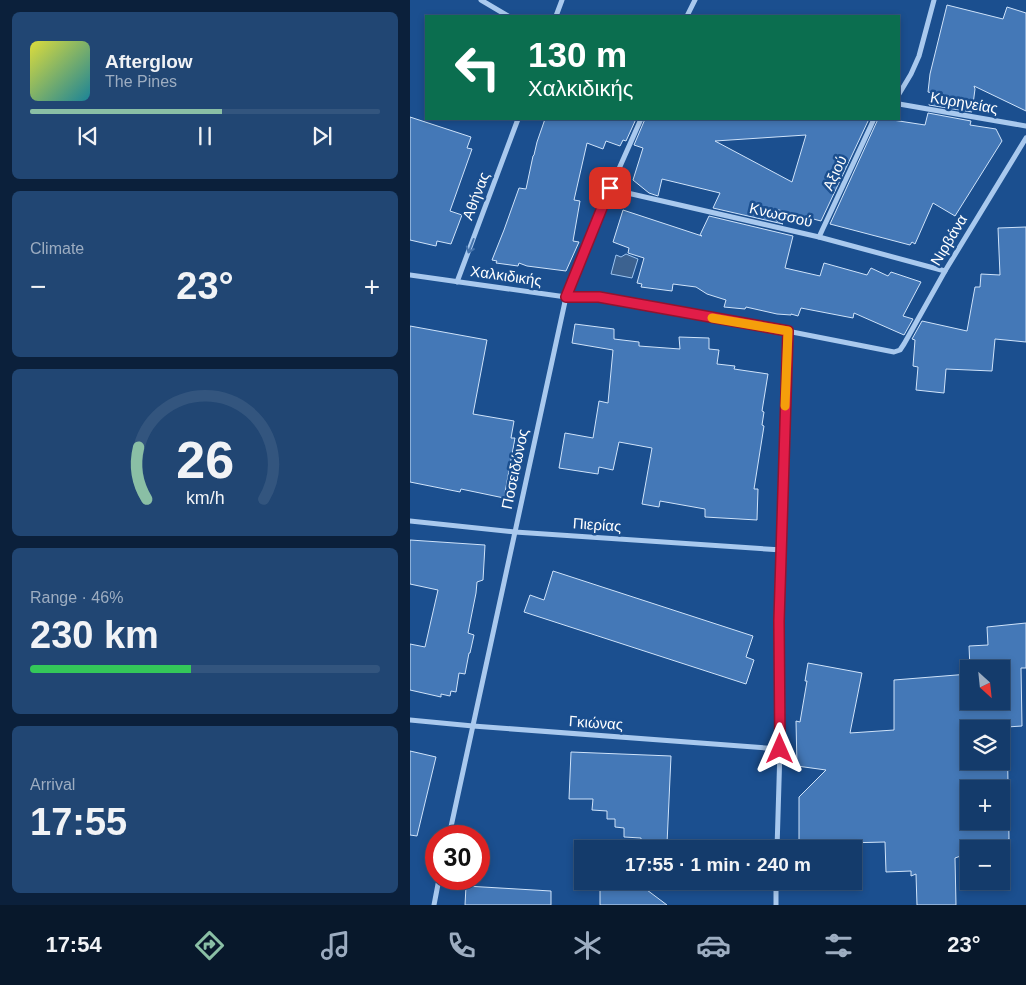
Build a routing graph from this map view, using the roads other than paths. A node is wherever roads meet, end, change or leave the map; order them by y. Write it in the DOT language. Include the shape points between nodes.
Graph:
graph roads {
  1 [pos="481,0"];
  2 [pos="562,0"];
  3 [pos="695,0"];
  4 [pos="934,0"];
  5 [pos="506,15"];
  6 [pos="556,15"];
  7 [pos="688,15"];
  8 [pos="900,92"];
  9 [pos="900,104"];
  10 [pos="518,120"];
  11 [pos="641,120"];
  12 [pos="874,120"];
  13 [pos="1026,126"];
  14 [pos="1026,138"];
  15 [pos="610,188"];
  16 [pos="819,237"];
  17 [pos="945,271"];
  18 [pos="410,275"];
  19 [pos="457,282"];
  20 [pos="566,297"];
  21 [pos="788,331"];
  22 [pos="894,352"];
  23 [pos="410,521"];
  24 [pos="515,532"];
  25 [pos="782,550"];
  26 [pos="410,720"];
  27 [pos="472,726"];
  28 [pos="780,749"];
  29 [pos="450,825"];
  30 [pos="777,840"];
  31 [pos="437,890"];
  32 [pos="776,890"];
  33 [pos="434,905"];
  34 [pos="776,905"];
  1 -- 5 [label="street"];
  2 -- 6 [label="street"];
  3 -- 7 [label="street"];
  4 -- 8 [label="street" via="919,56"];
  9 -- 13 [label="street, Κυρηνείας"];
  10 -- 19 [label="street, Αθήνας, one-way"];
  11 -- 15 [label="street, Ποσειδώνος"];
  12 -- 16 [label="street, Αξιού"];
  14 -- 17 [label="street, Νιρβάνα"];
  15 -- 16 [label="street, Κνωσσού"];
  15 -- 20 [label="street, Ποσειδώνος"];
  16 -- 17 [label="street, Κνωσσού"];
  17 -- 22 [label="street, Νιρβάνα" via="900,350"];
  18 -- 19 [label="street, Χαλκιδικής"];
  19 -- 20 [label="street, Χαλκιδικής"];
  20 -- 21 [label="street, Χαλκιδικής" via="599,297"];
  20 -- 24 [label="street, Ποσειδώνος"];
  21 -- 22 [label="street, Χαλκιδικής"];
  21 -- 25 [label="street"];
  23 -- 24 [label="street, Πιερίας"];
  24 -- 25 [label="street, Πιερίας"];
  24 -- 27 [label="street, Ποσειδώνος"];
  25 -- 28 [label="street"];
  26 -- 27 [label="street, Γκιώνας"];
  27 -- 28 [label="street, Γκιώνας"];
  27 -- 29 [label="street, Ποσειδώνος"];
  28 -- 30 [label="street"];
  31 -- 33 [label="street"];
  32 -- 34 [label="street"];
}
